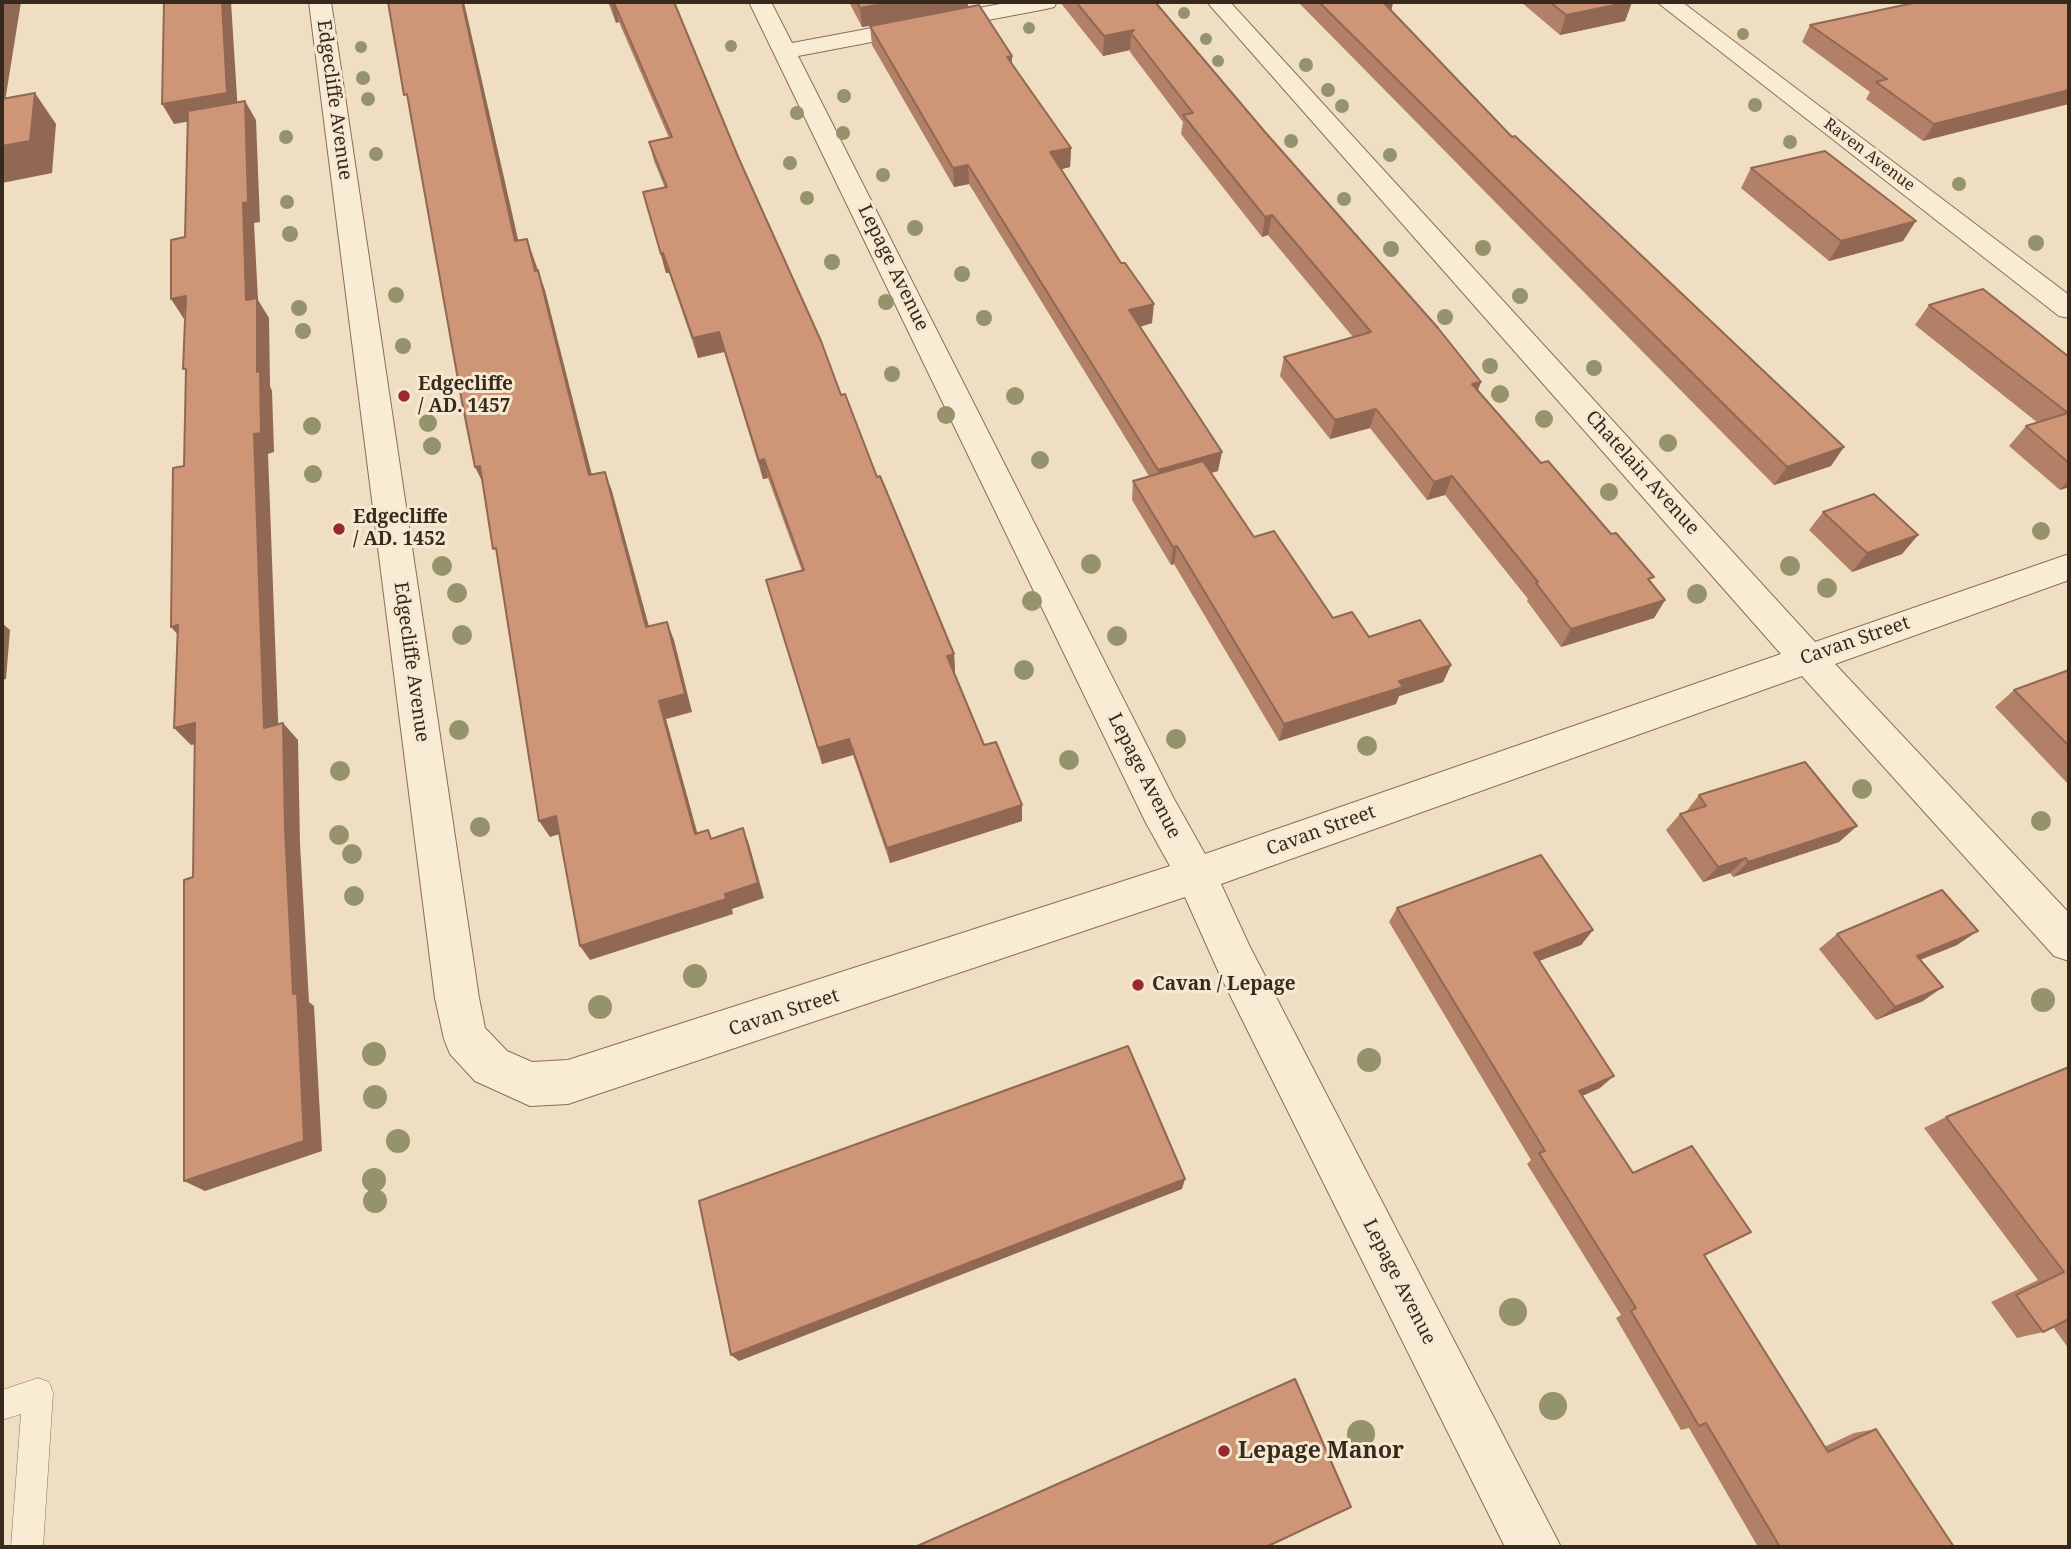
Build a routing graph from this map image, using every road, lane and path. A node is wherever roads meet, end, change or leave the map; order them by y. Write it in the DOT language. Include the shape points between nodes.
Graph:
graph roads {
  1 [pos="320,2"];
  2 [pos="760,2"];
  3 [pos="1046,2"];
  4 [pos="1218,2"];
  5 [pos="1668,2"];
  6 [pos="785,51"];
  7 [pos="2069,309"];
  8 [pos="2069,567"];
  9 [pos="1807,658"];
  10 [pos="1196,875"];
  11 [pos="2069,942"];
  12 [pos="568,1082"];
  13 [pos="2,1405"];
  14 [pos="27,1547"];
  15 [pos="1534,1547"];
  1 -- 12 [label="street, Edgecliffe Avenue" via="466,1039 491,1066 530,1084"];
  2 -- 6 [label="street, Lepage Avenue"];
  3 -- 6 [label="street"];
  4 -- 9 [label="street, Chatelain Avenue"];
  5 -- 7 [label="street, Raven Avenue"];
  6 -- 10 [label="street, Lepage Avenue"];
  8 -- 9 [label="street, Cavan Street"];
  9 -- 10 [label="street, Cavan Street"];
  9 -- 11 [label="street, Chatelain Avenue"];
  10 -- 12 [label="street, Cavan Street"];
  10 -- 15 [label="street, Lepage Avenue" via="1234,959"];
  13 -- 14 [label="lane" via="38,1393"];
}
